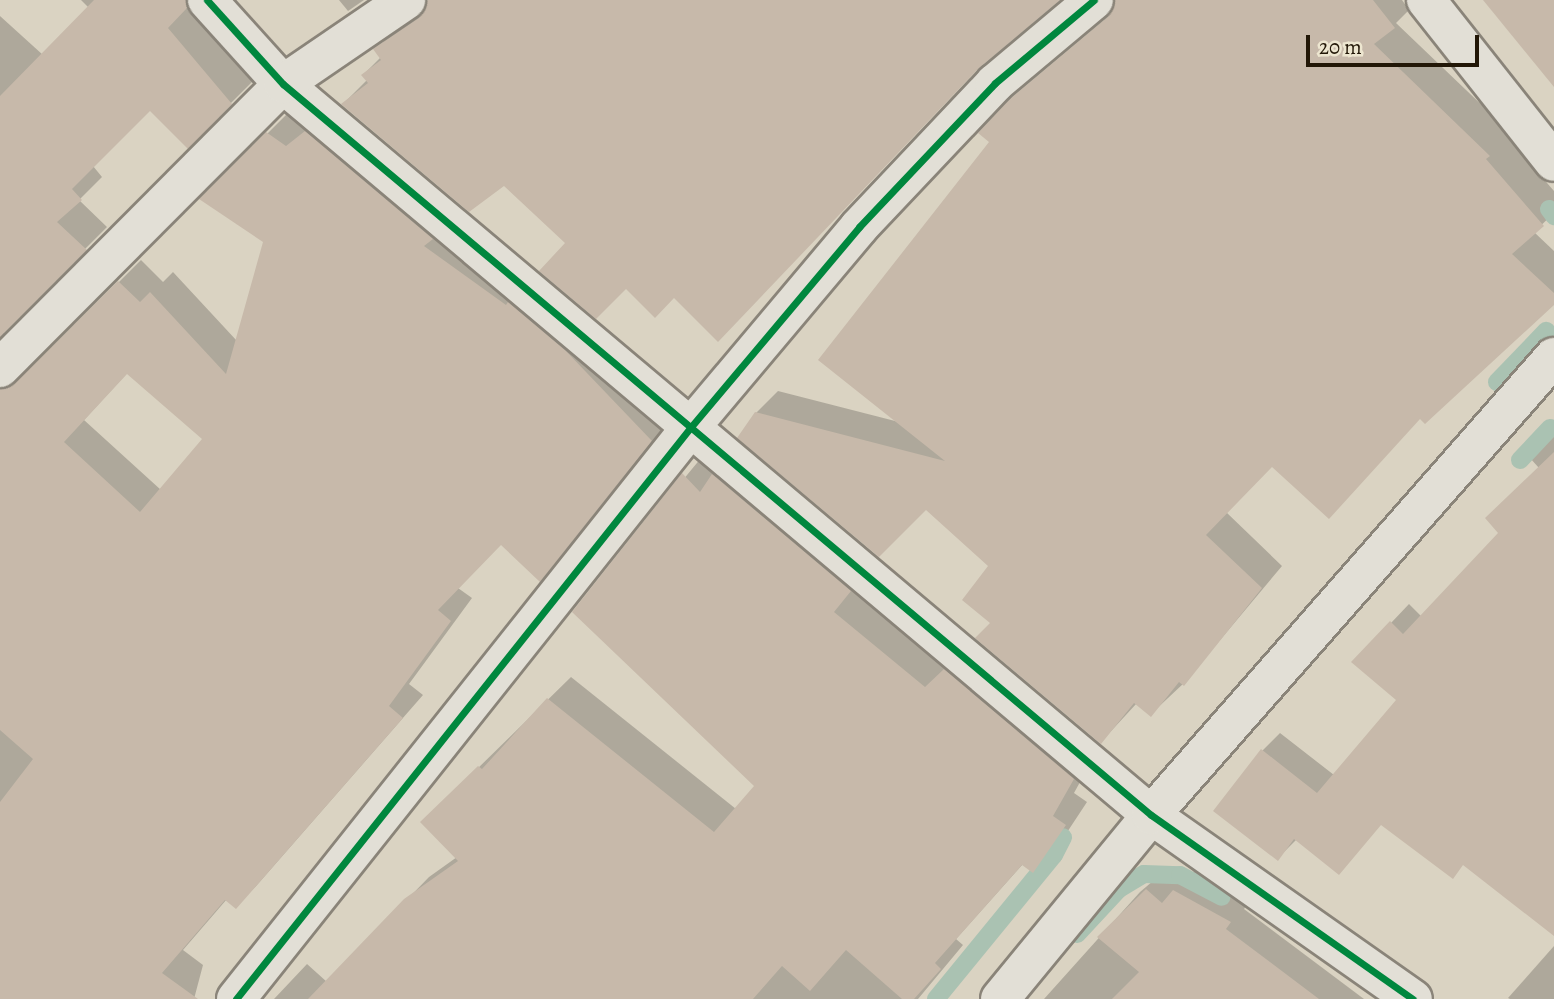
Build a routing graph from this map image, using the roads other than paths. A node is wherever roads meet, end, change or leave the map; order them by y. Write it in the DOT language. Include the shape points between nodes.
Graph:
graph roads {
  1 [pos="208,0"];
  2 [pos="406,0"];
  3 [pos="1094,0"];
  4 [pos="1426,0"];
  5 [pos="283,84"];
  6 [pos="1554,162"];
  7 [pos="1554,357"];
  8 [pos="0,368"];
  9 [pos="690,428"];
  10 [pos="1151,815"];
  11 [pos="236,999"];
  12 [pos="1000,999"];
  13 [pos="1413,999"];
  1 -- 5 [label="street"];
  2 -- 5 [label="street"];
  3 -- 9 [label="street" via="995,83 868,218"];
  4 -- 6 [label="street"];
  5 -- 8 [label="street"];
  5 -- 9 [label="street"];
  7 -- 10 [label="street"];
  9 -- 10 [label="street"];
  9 -- 11 [label="street"];
  10 -- 12 [label="street"];
  10 -- 13 [label="street"];
}
